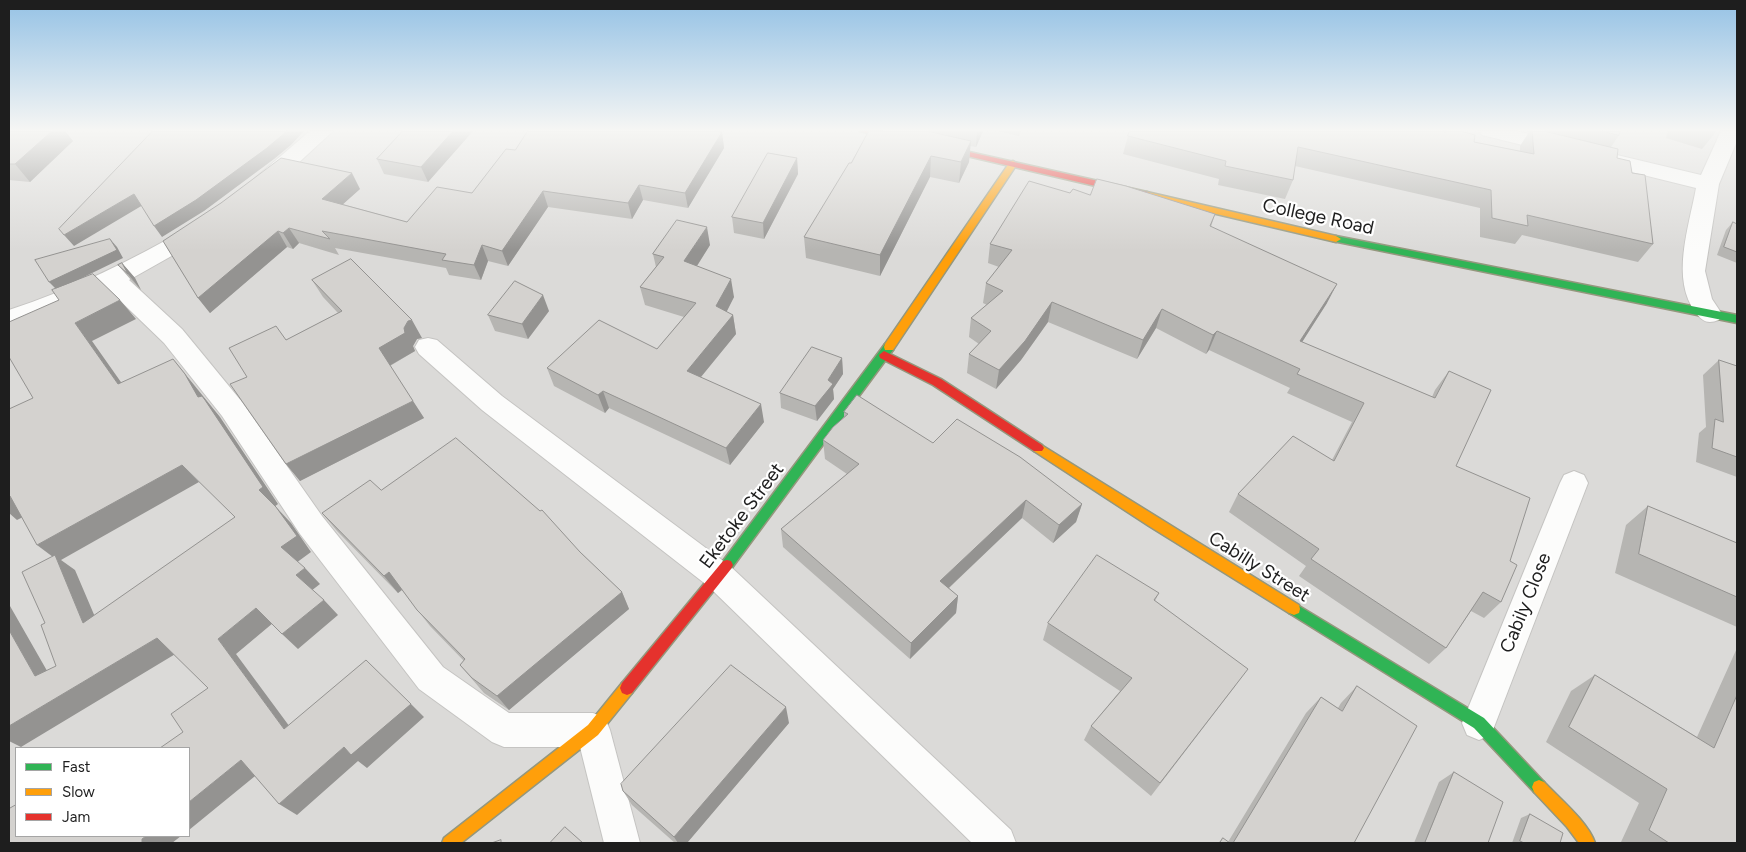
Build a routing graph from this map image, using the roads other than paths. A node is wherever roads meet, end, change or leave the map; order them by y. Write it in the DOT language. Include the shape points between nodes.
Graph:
graph roads {
  1 [pos="277,171"];
  2 [pos="1007,171"];
  3 [pos="1041,171"];
  4 [pos="1653,171"];
  5 [pos="1713,171"];
  6 [pos="1708,184"];
  7 [pos="245,198"];
  8 [pos="217,218"];
  9 [pos="112,279"];
  10 [pos="1710,314"];
  11 [pos="1737,319"];
  12 [pos="9,320"];
  13 [pos="428,347"];
  14 [pos="884,355"];
  15 [pos="1574,483"];
  16 [pos="719,576"];
  17 [pos="1479,723"];
  18 [pos="593,730"];
  19 [pos="449,843"];
  20 [pos="622,843"];
  21 [pos="998,843"];
  22 [pos="1588,843"];
  1 -- 7 [label="street"];
  2 -- 14 [label="street, Eketoke Street"];
  3 -- 10 [label="street, College Road" via="1353,243"];
  4 -- 6 [label="street"];
  5 -- 6 [label="street"];
  6 -- 10 [label="street" via="1693,270 1700,301"];
  8 -- 9 [label="street" via="155,258"];
  9 -- 12 [label="street"];
  9 -- 18 [label="street" via="173,336 232,409 311,525 431,678 504,730"];
  10 -- 11 [label="street, College Road"];
  13 -- 16 [label="street" via="492,403"];
  14 -- 16 [label="street, Eketoke Street"];
  14 -- 17 [label="street, Cabilly Street" via="936,382 1153,522"];
  15 -- 17 [label="street, Cabily Close"];
  16 -- 18 [label="street, Eketoke Street"];
  16 -- 21 [label="street"];
  17 -- 22 [label="street, Cabilly Street"];
  18 -- 19 [label="street, Eketoke Street"];
  18 -- 20 [label="street"];
}
